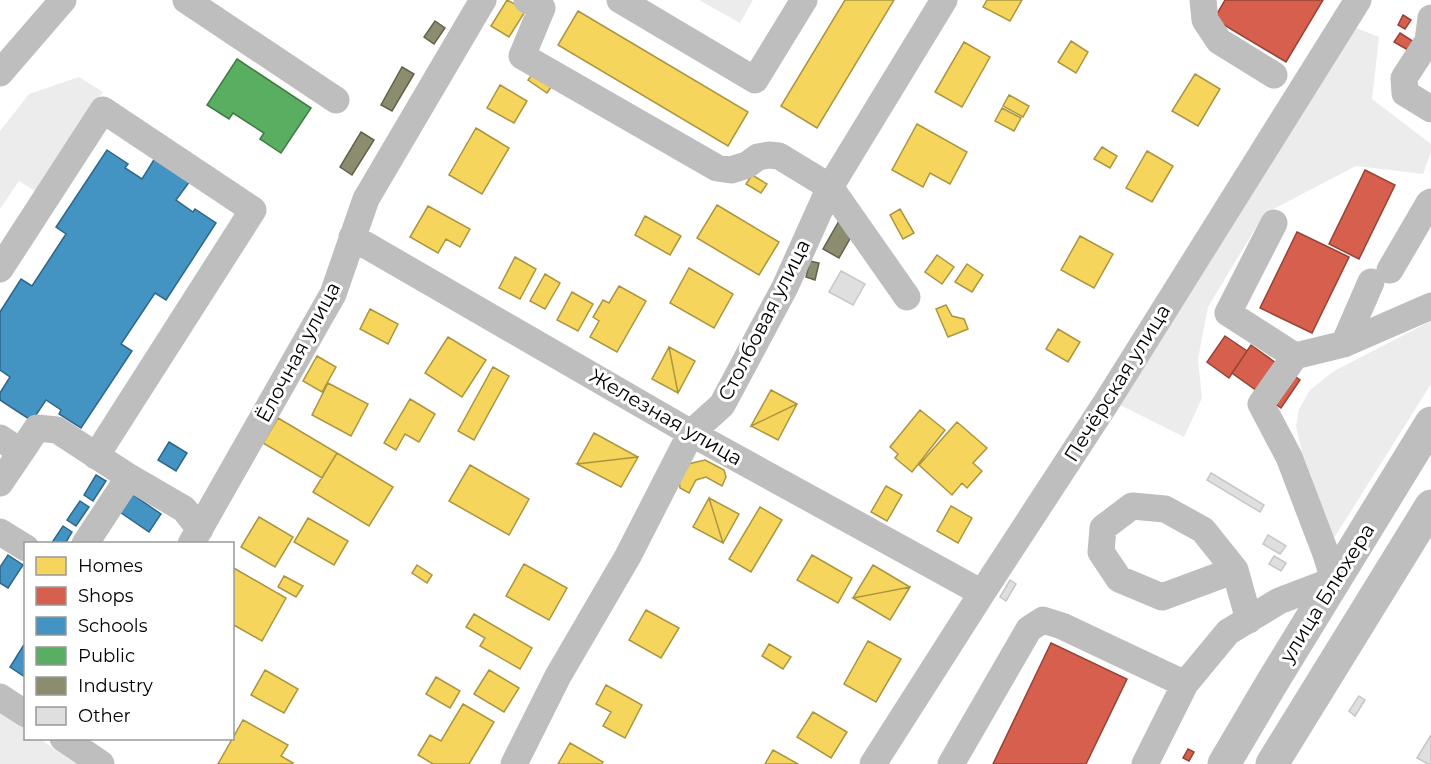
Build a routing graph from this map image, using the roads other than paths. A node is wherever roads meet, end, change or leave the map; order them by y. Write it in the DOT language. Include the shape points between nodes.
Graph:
graph roads {
  1 [pos="63,0"];
  2 [pos="186,0"];
  3 [pos="483,0"];
  4 [pos="527,0"];
  5 [pos="620,0"];
  6 [pos="804,0"];
  7 [pos="944,0"];
  8 [pos="1203,0"];
  9 [pos="1358,0"];
  10 [pos="1424,0"];
  11 [pos="1431,5"];
  12 [pos="1431,18"];
  13 [pos="0,73"];
  14 [pos="1274,75"];
  15 [pos="336,100"];
  16 [pos="1431,109"];
  17 [pos="830,187"];
  18 [pos="1431,202"];
  19 [pos="1274,223"];
  20 [pos="352,237"];
  21 [pos="0,269"];
  22 [pos="907,297"];
  23 [pos="1431,306"];
  24 [pos="1344,344"];
  25 [pos="1295,356"];
  26 [pos="1431,423"];
  27 [pos="691,433"];
  28 [pos="10,445"];
  29 [pos="96,456"];
  30 [pos="129,477"];
  31 [pos="0,483"];
  32 [pos="1431,506"];
  33 [pos="0,532"];
  34 [pos="195,536"];
  35 [pos="86,542"];
  36 [pos="24,547"];
  37 [pos="1235,570"];
  38 [pos="1334,580"];
  39 [pos="982,593"];
  40 [pos="1249,620"];
  41 [pos="1185,684"];
  42 [pos="0,697"];
  43 [pos="24,713"];
  44 [pos="70,740"];
  45 [pos="101,764"];
  46 [pos="514,764"];
  47 [pos="873,764"];
  48 [pos="951,764"];
  49 [pos="1145,764"];
  50 [pos="1224,764"];
  51 [pos="1272,764"];
  1 -- 13 [label="street"];
  2 -- 15 [label="street"];
  3 -- 20 [label="street, Ёлочная улица" via="366,199"];
  4 -- 17 [label="street" via="542,8 522,56 717,168 732,170 758,157 779,156"];
  5 -- 6 [label="street" via="755,80"];
  7 -- 17 [label="street, Столбовая улица"];
  8 -- 14 [label="street" via="1205,20 1219,41"];
  9 -- 39 [label="street, Печёрская улица"];
  10 -- 11 [label="street"];
  12 -- 16 [label="street" via="1428,41 1404,78 1405,93"];
  17 -- 22 [label="street"];
  17 -- 27 [label="street, Столбовая улица" via="785,287 722,405"];
  18 -- 24 [label="street" via="1381,276"];
  19 -- 25 [label="street" via="1228,313"];
  20 -- 27 [label="street, Железная улица"];
  20 -- 34 [label="street, Ёлочная улица" via="333,294"];
  21 -- 29 [label="street" via="103,110 253,210"];
  23 -- 24 [label="street"];
  24 -- 25 [label="street"];
  25 -- 38 [label="street" via="1261,404 1289,457"];
  26 -- 38 [label="main road, улица Блюхера"];
  27 -- 39 [label="street, Железная улица"];
  27 -- 46 [label="street, Столбовая улица"];
  28 -- 29 [label="street" via="37,428 57,430"];
  28 -- 31 [label="street"];
  29 -- 30 [label="street"];
  30 -- 34 [label="street" via="184,509"];
  30 -- 35 [label="street"];
  32 -- 51 [label="main road"];
  33 -- 36 [label="street"];
  37 -- 37 [label="street" via="1203,530 1165,509 1132,506 1103,528 1101,552 1119,579 1162,597"];
  37 -- 40 [label="street"];
  38 -- 40 [label="street" via="1279,602"];
  38 -- 50 [label="main road, улица Блюхера"];
  39 -- 47 [label="street, Печёрская улица"];
  40 -- 41 [label="street" via="1228,632"];
  41 -- 48 [label="street" via="1043,620 1029,629"];
  41 -- 49 [label="street"];
  42 -- 43 [label="street"];
  44 -- 45 [label="street"];
}
